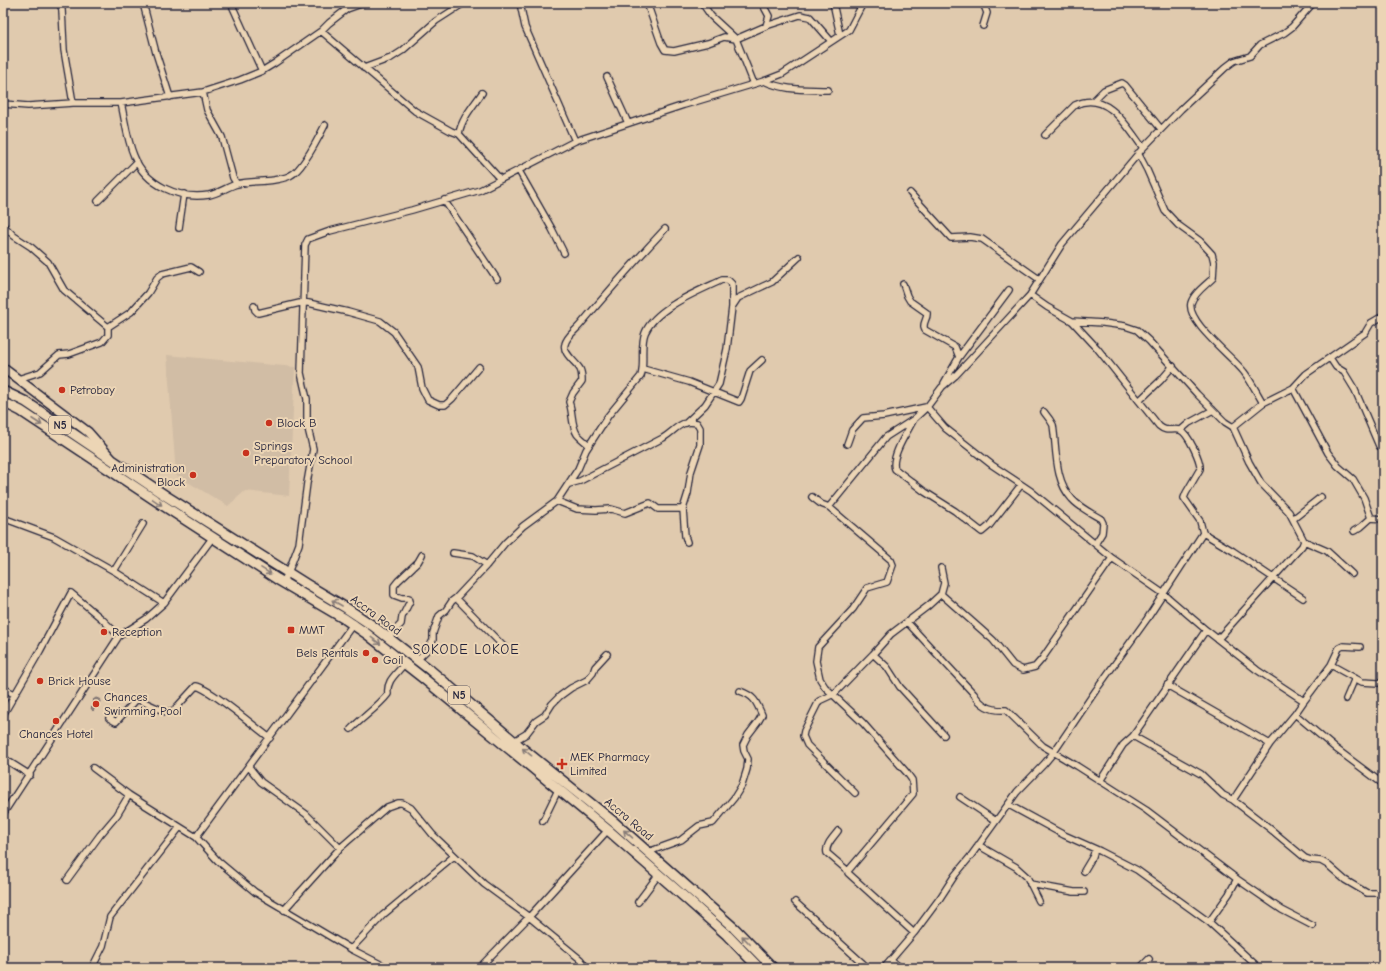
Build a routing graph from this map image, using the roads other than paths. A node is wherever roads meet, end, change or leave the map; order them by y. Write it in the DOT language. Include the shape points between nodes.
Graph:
graph roads {
  1 [pos="60,3"];
  2 [pos="143,3"];
  3 [pos="231,3"];
  4 [pos="344,3"];
  5 [pos="364,3"];
  6 [pos="464,3"];
  7 [pos="520,3"];
  8 [pos="647,3"];
  9 [pos="702,3"];
  10 [pos="762,3"];
  11 [pos="833,3"];
  12 [pos="863,3"];
  13 [pos="983,3"];
  14 [pos="1313,3"];
  15 [pos="347,9"];
  16 [pos="766,26"];
  17 [pos="983,26"];
  18 [pos="321,31"];
  19 [pos="840,35"];
  20 [pos="736,39"];
  21 [pos="831,41"];
  22 [pos="364,68"];
  23 [pos="262,71"];
  24 [pos="607,77"];
  25 [pos="764,81"];
  26 [pos="754,84"];
  27 [pos="828,90"];
  28 [pos="203,92"];
  29 [pos="482,93"];
  30 [pos="170,97"];
  31 [pos="1094,101"];
  32 [pos="73,103"];
  33 [pos="121,103"];
  34 [pos="3,104"];
  35 [pos="628,123"];
  36 [pos="325,125"];
  37 [pos="1161,129"];
  38 [pos="459,134"];
  39 [pos="1045,135"];
  40 [pos="575,141"];
  41 [pos="1143,148"];
  42 [pos="1138,153"];
  43 [pos="137,162"];
  44 [pos="519,171"];
  45 [pos="500,179"];
  46 [pos="237,184"];
  47 [pos="910,193"];
  48 [pos="184,194"];
  49 [pos="444,200"];
  50 [pos="98,201"];
  51 [pos="3,225"];
  52 [pos="179,228"];
  53 [pos="665,229"];
  54 [pos="564,253"];
  55 [pos="799,257"];
  56 [pos="199,272"];
  57 [pos="497,279"];
  58 [pos="1039,279"];
  59 [pos="903,284"];
  60 [pos="1009,290"];
  61 [pos="1030,295"];
  62 [pos="304,302"];
  63 [pos="254,306"];
  64 [pos="732,307"];
  65 [pos="1383,316"];
  66 [pos="1072,321"];
  67 [pos="108,327"];
  68 [pos="958,357"];
  69 [pos="1330,358"];
  70 [pos="762,360"];
  71 [pos="1173,366"];
  72 [pos="479,367"];
  73 [pos="3,368"];
  74 [pos="643,369"];
  75 [pos="18,379"];
  76 [pos="942,387"];
  77 [pos="1293,388"];
  78 [pos="3,391"];
  79 [pos="715,392"];
  80 [pos="1139,401"];
  81 [pos="3,402"];
  82 [pos="1263,403"];
  83 [pos="926,407"];
  84 [pos="1213,410"];
  85 [pos="1044,412"];
  86 [pos="914,419"];
  87 [pos="76,423"];
  88 [pos="686,423"];
  89 [pos="1233,427"];
  90 [pos="1181,430"];
  91 [pos="85,442"];
  92 [pos="847,444"];
  93 [pos="589,445"];
  94 [pos="1380,446"];
  95 [pos="89,456"];
  96 [pos="115,462"];
  97 [pos="569,484"];
  98 [pos="1021,485"];
  99 [pos="812,497"];
  100 [pos="1321,497"];
  101 [pos="557,501"];
  102 [pos="829,507"];
  103 [pos="683,509"];
  104 [pos="3,518"];
  105 [pos="1371,518"];
  106 [pos="1293,519"];
  107 [pos="1383,519"];
  108 [pos="143,524"];
  109 [pos="1354,531"];
  110 [pos="1202,533"];
  111 [pos="213,537"];
  112 [pos="1304,541"];
  113 [pos="687,542"];
  114 [pos="1095,544"];
  115 [pos="453,552"];
  116 [pos="422,555"];
  117 [pos="1112,558"];
  118 [pos="487,565"];
  119 [pos="941,568"];
  120 [pos="114,571"];
  121 [pos="288,573"];
  122 [pos="1352,574"];
  123 [pos="1273,579"];
  124 [pos="283,582"];
  125 [pos="941,594"];
  126 [pos="1164,594"];
  127 [pos="456,598"];
  128 [pos="1303,598"];
  129 [pos="164,602"];
  130 [pos="358,616"];
  131 [pos="907,622"];
  132 [pos="353,625"];
  133 [pos="1206,630"];
  134 [pos="119,636"];
  135 [pos="387,638"];
  136 [pos="1218,639"];
  137 [pos="1360,647"];
  138 [pos="507,650"];
  139 [pos="606,654"];
  140 [pos="873,654"];
  141 [pos="416,660"];
  142 [pos="405,664"];
  143 [pos="1331,665"];
  144 [pos="1355,678"];
  145 [pos="1378,683"];
  146 [pos="1167,685"];
  147 [pos="3,688"];
  148 [pos="740,691"];
  149 [pos="14,694"];
  150 [pos="834,694"];
  151 [pos="1346,699"];
  152 [pos="1304,701"];
  153 [pos="1295,714"];
  154 [pos="3,715"];
  155 [pos="109,718"];
  156 [pos="351,729"];
  157 [pos="944,735"];
  158 [pos="1133,736"];
  159 [pos="270,738"];
  160 [pos="514,741"];
  161 [pos="1270,744"];
  162 [pos="1054,752"];
  163 [pos="3,758"];
  164 [pos="249,767"];
  165 [pos="93,768"];
  166 [pos="30,775"];
  167 [pos="1100,781"];
  168 [pos="1383,784"];
  169 [pos="558,790"];
  170 [pos="855,793"];
  171 [pos="129,795"];
  172 [pos="960,797"];
  173 [pos="1233,800"];
  174 [pos="1009,805"];
  175 [pos="3,814"];
  176 [pos="543,821"];
  177 [pos="996,821"];
  178 [pos="180,827"];
  179 [pos="608,830"];
  180 [pos="838,831"];
  181 [pos="196,837"];
  182 [pos="978,845"];
  183 [pos="340,848"];
  184 [pos="1095,849"];
  185 [pos="648,852"];
  186 [pos="454,856"];
  187 [pos="848,871"];
  188 [pos="1084,871"];
  189 [pos="659,874"];
  190 [pos="1237,879"];
  191 [pos="67,880"];
  192 [pos="1030,884"];
  193 [pos="1084,892"];
  194 [pos="1383,894"];
  195 [pos="1039,901"];
  196 [pos="638,902"];
  197 [pos="795,902"];
  198 [pos="284,910"];
  199 [pos="529,917"];
  200 [pos="1209,922"];
  201 [pos="1313,926"];
  202 [pos="914,933"];
  203 [pos="351,949"];
  204 [pos="1149,959"];
  205 [pos="890,960"];
  206 [pos="92,968"];
  207 [pos="388,968"];
  208 [pos="479,968"];
  209 [pos="587,968"];
  210 [pos="759,968"];
  211 [pos="773,968"];
  212 [pos="868,968"];
  213 [pos="884,968"];
  214 [pos="900,968"];
  215 [pos="1140,968"];
  216 [pos="1259,968"];
  1 -- 32 [label="street" via="64,50"];
  2 -- 30 [label="street"];
  3 -- 23 [label="street"];
  4 -- 15 [label="street"];
  5 -- 15 [label="street"];
  6 -- 22 [label="street" via="436,20 391,58"];
  7 -- 40 [label="street" via="525,27"];
  8 -- 20 [label="street" via="665,50 674,51 708,43 724,36"];
  9 -- 20 [label="street" via="711,16"];
  10 -- 16 [label="street" via="769,16"];
  11 -- 19 [label="street"];
  12 -- 19 [label="street" via="849,30"];
  13 -- 17 [label="street" via="987,13"];
  14 -- 37 [label="street" via="1284,33 1260,45 1250,56 1234,61 1226,67"];
  15 -- 18 [label="street"];
  16 -- 20 [label="street"];
  16 -- 21 [label="street" via="800,15 810,17"];
  18 -- 22 [label="street"];
  18 -- 23 [label="street"];
  19 -- 21 [label="street"];
  20 -- 26 [label="street"];
  21 -- 25 [label="street" via="782,74"];
  22 -- 38 [label="street" via="415,110"];
  23 -- 28 [label="street"];
  24 -- 35 [label="street"];
  25 -- 26 [label="street"];
  25 -- 27 [label="street" via="778,88"];
  26 -- 35 [label="street"];
  28 -- 30 [label="street"];
  28 -- 46 [label="street" via="210,116 222,137"];
  29 -- 38 [label="street" via="463,122"];
  30 -- 33 [label="street"];
  31 -- 37 [label="street" via="1104,90 1124,84"];
  31 -- 39 [label="street" via="1075,105"];
  31 -- 41 [label="street" via="1113,110"];
  32 -- 33 [label="street"];
  32 -- 34 [label="street" via="28,106"];
  33 -- 43 [label="street"];
  35 -- 40 [label="street"];
  36 -- 46 [label="street" via="308,156 292,175 275,180"];
  37 -- 41 [label="street"];
  38 -- 45 [label="street"];
  40 -- 44 [label="street"];
  41 -- 42 [label="street"];
  42 -- 58 [label="street" via="1062,244"];
  42 -- 82 [label="street" via="1165,211 1212,254 1213,278 1194,296 1191,304 1195,319 1244,372"];
  43 -- 48 [label="street" via="160,186 174,193"];
  43 -- 50 [label="street"];
  44 -- 45 [label="street"];
  44 -- 54 [label="street"];
  45 -- 49 [label="street" via="480,190"];
  46 -- 48 [label="street" via="208,195"];
  47 -- 58 [label="street" via="951,238 982,239"];
  48 -- 52 [label="street"];
  49 -- 57 [label="street"];
  49 -- 62 [label="street" via="308,239 305,245"];
  51 -- 67 [label="street" via="48,262 64,290"];
  53 -- 93 [label="street" via="564,344 565,350 582,375 582,381 569,402 577,434"];
  55 -- 64 [label="street" via="772,282 738,298"];
  56 -- 67 [label="street" via="191,267 162,274 156,278 148,293 131,312"];
  58 -- 61 [label="street"];
  59 -- 68 [label="street" via="910,301 927,313 923,324 925,330 955,347"];
  60 -- 68 [label="street"];
  61 -- 66 [label="street"];
  61 -- 76 [label="street" via="965,366"];
  62 -- 63 [label="street" via="258,313"];
  62 -- 72 [label="street" via="380,321 387,326 418,367 422,388 428,400 439,405 445,405 452,399"];
  62 -- 121 [label="street" via="302,373 307,399 307,424 313,449 299,544"];
  64 -- 74 [label="street" via="732,284 728,280 722,280 674,304 655,319 644,334"];
  64 -- 79 [label="street" via="727,349"];
  65 -- 69 [label="street" via="1372,323 1365,333"];
  66 -- 71 [label="street" via="1125,326 1137,330"];
  66 -- 80 [label="street"];
  67 -- 75 [label="street" via="108,336 102,342 59,355 40,372"];
  68 -- 76 [label="street"];
  69 -- 77 [label="street" via="1306,374"];
  69 -- 94 [label="street" via="1336,367 1344,372 1355,390"];
  70 -- 79 [label="street" via="750,371 740,401"];
  71 -- 80 [label="street"];
  71 -- 84 [label="street"];
  73 -- 75 [label="main road"];
  74 -- 79 [label="street" via="674,376"];
  74 -- 93 [label="street" via="641,376 608,416"];
  75 -- 87 [label="main road"];
  76 -- 83 [label="street"];
  77 -- 82 [label="street"];
  77 -- 105 [label="street" via="1328,453 1353,479 1364,498"];
  78 -- 91 [label="main road, Accra Road / N5" via="26,402"];
  79 -- 88 [label="street"];
  80 -- 90 [label="street" via="1163,430"];
  81 -- 95 [label="main road, Accra Road / N5, one-way"];
  82 -- 89 [label="street"];
  83 -- 86 [label="street"];
  83 -- 92 [label="street" via="863,418 852,430"];
  83 -- 98 [label="street" via="945,428"];
  84 -- 89 [label="street"];
  84 -- 90 [label="street"];
  85 -- 114 [label="street" via="1053,426 1057,464 1068,493 1073,500 1103,523 1102,534"];
  86 -- 98 [label="street" via="894,457 895,469 982,532"];
  86 -- 102 [label="street" via="886,437"];
  87 -- 91 [label="main road"];
  87 -- 96 [label="main road" via="100,443"];
  88 -- 97 [label="street" via="606,468"];
  88 -- 103 [label="street" via="698,424 701,439"];
  89 -- 106 [label="street" via="1261,483"];
  90 -- 110 [label="street" via="1196,452 1200,466 1184,498 1200,521"];
  91 -- 95 [label="main road"];
  91 -- 96 [label="main road, Accra Road / N5"];
  93 -- 97 [label="street"];
  95 -- 111 [label="main road, Accra Road / N5, one-way"];
  96 -- 121 [label="main road, Accra Road / N5"];
  97 -- 101 [label="street"];
  98 -- 114 [label="street"];
  99 -- 102 [label="street"];
  100 -- 106 [label="street"];
  101 -- 103 [label="street" via="577,509 611,509 625,513 650,503 658,509"];
  101 -- 118 [label="street" via="523,526"];
  102 -- 150 [label="street" via="891,560 893,565 887,582 867,588 853,609 818,647 816,661 820,679"];
  103 -- 113 [label="street"];
  104 -- 120 [label="street" via="54,537"];
  105 -- 107 [label="street"];
  105 -- 109 [label="street"];
  106 -- 112 [label="street"];
  108 -- 120 [label="street"];
  110 -- 123 [label="street"];
  110 -- 126 [label="street"];
  111 -- 124 [label="main road, Accra Road / N5, one-way"];
  111 -- 129 [label="street"];
  112 -- 122 [label="street" via="1327,551"];
  112 -- 123 [label="street"];
  114 -- 117 [label="street"];
  115 -- 118 [label="street" via="473,556"];
  116 -- 135 [label="street" via="394,586 394,595 409,598 410,601 401,624"];
  117 -- 125 [label="street" via="1042,659 1035,667 1023,670 1013,665 993,640"];
  117 -- 126 [label="street"];
  118 -- 127 [label="street"];
  119 -- 125 [label="street" via="944,583"];
  120 -- 129 [label="street"];
  121 -- 124 [label="street"];
  130 -- 121 [label="main road, Accra Road / N5, one-way"];
  123 -- 128 [label="street"];
  123 -- 136 [label="street"];
  124 -- 132 [label="main road, Accra Road / N5"];
  125 -- 131 [label="street"];
  126 -- 133 [label="street"];
  126 -- 162 [label="street"];
  127 -- 138 [label="street"];
  127 -- 141 [label="street" via="439,616 429,648"];
  129 -- 134 [label="street" via="146,619"];
  130 -- 132 [label="street"];
  130 -- 135 [label="main road, Accra Road / N5"];
  131 -- 140 [label="street" via="891,634"];
  131 -- 162 [label="street" via="978,701 994,710 1006,710 1032,737"];
  132 -- 142 [label="main road, Accra Road / N5, one-way"];
  132 -- 159 [label="street"];
  133 -- 136 [label="street"];
  133 -- 146 [label="street"];
  134 -- 149 [label="street" via="70,593"];
  134 -- 166 [label="street"];
  135 -- 141 [label="main road, Accra Road / N5"];
  136 -- 152 [label="street" via="1257,670"];
  137 -- 143 [label="street" via="1338,648"];
  139 -- 160 [label="street" via="587,680 560,696 526,734"];
  140 -- 150 [label="street"];
  140 -- 157 [label="street"];
  141 -- 160 [label="main road, Accra Road / N5"];
  142 -- 156 [label="street" via="391,679 387,687 388,694 382,702"];
  142 -- 169 [label="main road, Accra Road / N5"];
  143 -- 144 [label="street"];
  143 -- 152 [label="street"];
  144 -- 145 [label="street" via="1362,682"];
  144 -- 151 [label="street"];
  146 -- 158 [label="street"];
  146 -- 161 [label="street"];
  147 -- 149 [label="street"];
  148 -- 185 [label="street" via="750,694 762,714 743,745 748,759 742,785 712,823 699,826 681,840"];
  149 -- 154 [label="street"];
  150 -- 170 [label="street" via="817,704 803,736 807,745"];
  150 -- 187 [label="street" via="898,761 914,786 914,794"];
  152 -- 153 [label="street"];
  153 -- 161 [label="street"];
  153 -- 168 [label="street"];
  155 -- 159 [label="street" via="116,722 137,699 166,712 173,711 196,686 199,686"];
  158 -- 167 [label="street" via="1123,745"];
  158 -- 173 [label="street" via="1201,774 1223,795"];
  159 -- 164 [label="street"];
  185 -- 160 [label="main road, Accra Road / N5, one-way"];
  161 -- 173 [label="street"];
  162 -- 167 [label="street"];
  162 -- 174 [label="street" via="1017,792"];
  163 -- 166 [label="street"];
  164 -- 181 [label="street"];
  164 -- 183 [label="street" via="261,782 306,814"];
  165 -- 171 [label="street"];
  166 -- 175 [label="street"];
  167 -- 190 [label="street" via="1146,810"];
  169 -- 176 [label="street"];
  169 -- 179 [label="main road, Accra Road / N5"];
  171 -- 178 [label="street"];
  171 -- 191 [label="street" via="117,815"];
  172 -- 177 [label="street"];
  173 -- 194 [label="street" via="1305,858 1321,861 1367,893"];
  174 -- 177 [label="street"];
  174 -- 184 [label="street"];
  177 -- 182 [label="street"];
  178 -- 181 [label="street"];
  178 -- 206 [label="street" via="110,917 103,946"];
  179 -- 189 [label="main road, Accra Road / N5"];
  179 -- 199 [label="street"];
  180 -- 187 [label="street" via="826,851"];
  181 -- 198 [label="street" via="218,861 255,892"];
  182 -- 192 [label="street" via="1016,867 1027,877"];
  182 -- 202 [label="street"];
  183 -- 186 [label="street" via="387,807 402,803 411,808"];
  183 -- 198 [label="street"];
  184 -- 188 [label="street"];
  184 -- 200 [label="street" via="1137,870"];
  211 -- 185 [label="main road, Accra Road / N5, one-way" via="734,928"];
  186 -- 199 [label="street" via="484,884"];
  186 -- 203 [label="street" via="382,915"];
  187 -- 202 [label="street" via="851,877"];
  189 -- 196 [label="street"];
  189 -- 210 [label="main road, Accra Road / N5" via="727,935"];
  190 -- 200 [label="street"];
  190 -- 201 [label="street" via="1282,910"];
  192 -- 193 [label="street"];
  192 -- 195 [label="street"];
  197 -- 212 [label="street"];
  198 -- 203 [label="street"];
  199 -- 208 [label="street"];
  199 -- 209 [label="street" via="580,959"];
  200 -- 216 [label="street"];
  202 -- 205 [label="street"];
  203 -- 207 [label="street"];
  204 -- 215 [label="street"];
  205 -- 213 [label="street"];
  205 -- 214 [label="street"];
}
